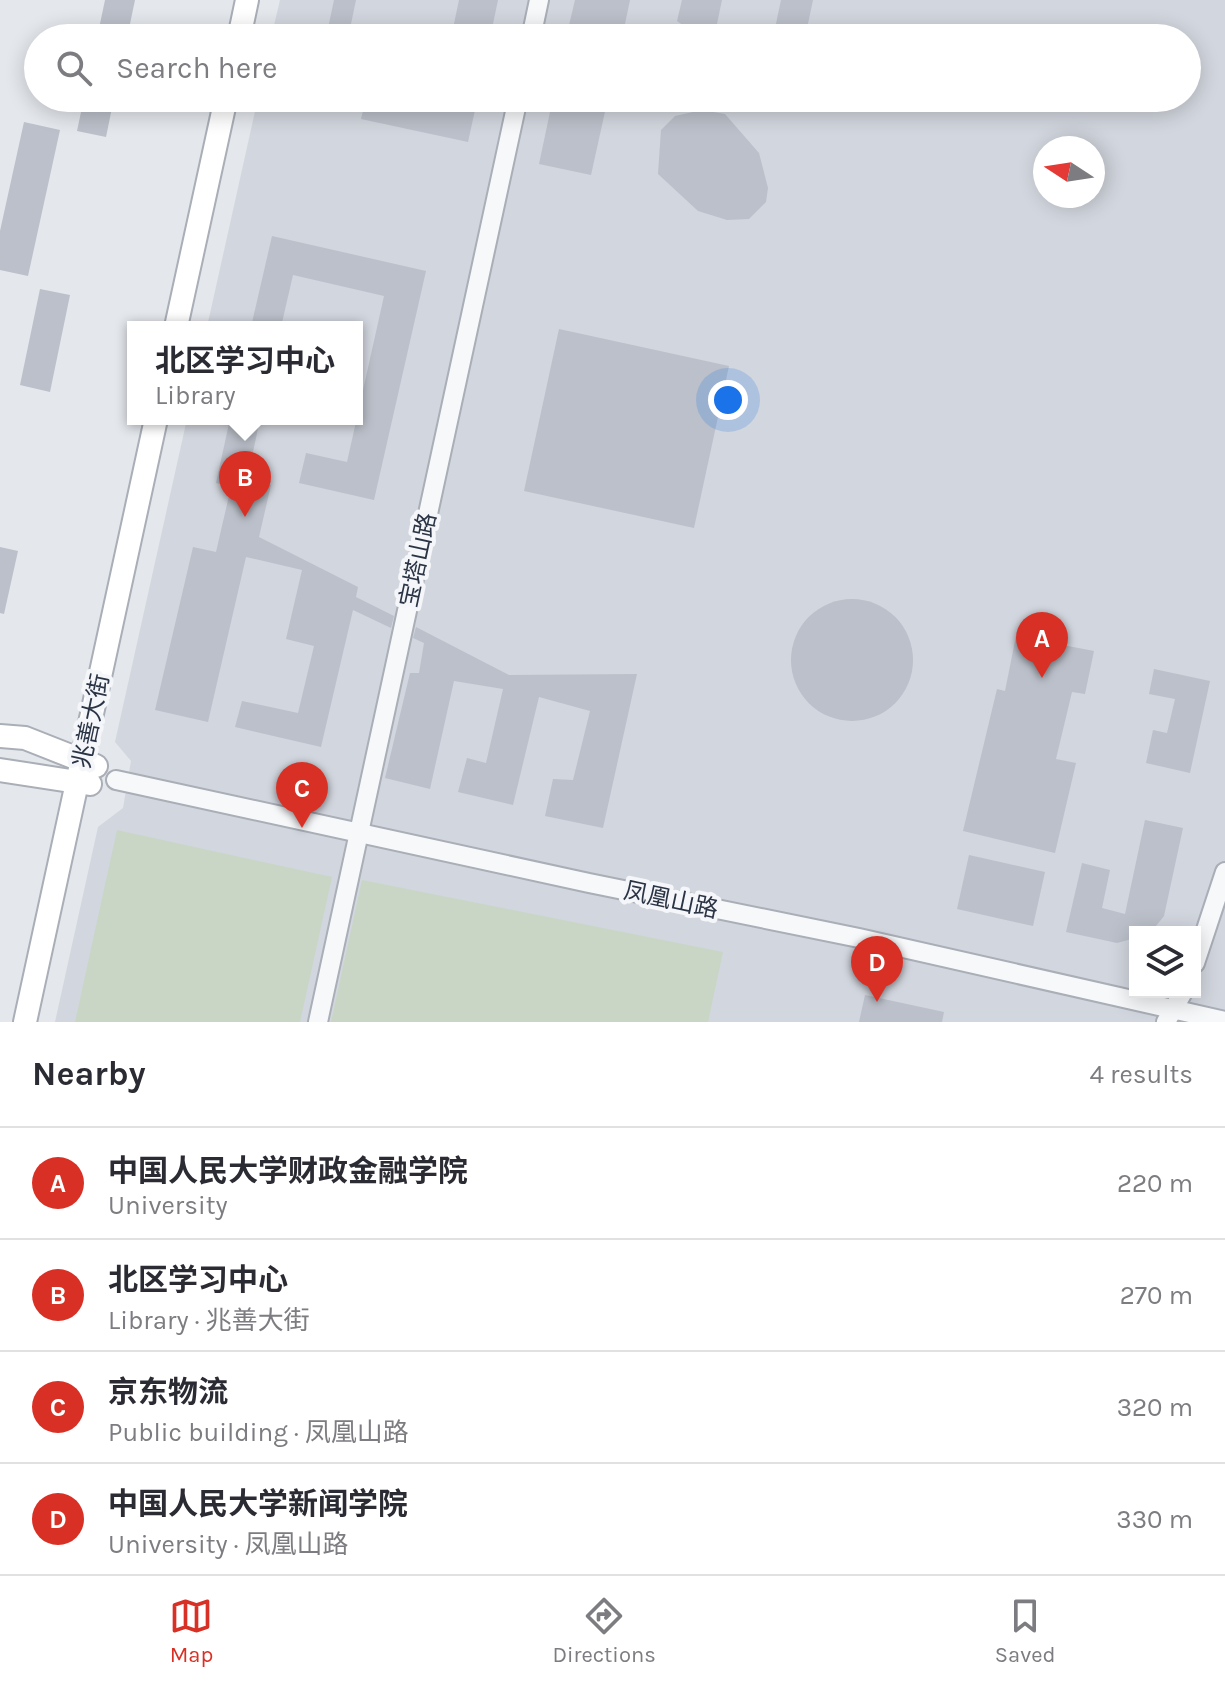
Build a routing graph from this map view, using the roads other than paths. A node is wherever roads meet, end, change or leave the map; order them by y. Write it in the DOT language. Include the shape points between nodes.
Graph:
graph roads {
  1 [pos="247,0"];
  2 [pos="262,0"];
  3 [pos="539,0"];
  4 [pos="242,24"];
  5 [pos="257,24"];
  6 [pos="534,24"];
  7 [pos="223,112"];
  8 [pos="238,112"];
  9 [pos="515,112"];
  10 [pos="177,321"];
  11 [pos="192,321"];
  12 [pos="155,425"];
  13 [pos="171,425"];
  14 [pos="0,736"];
  15 [pos="0,770"];
  16 [pos="87,774"];
  17 [pos="116,780"];
  18 [pos="360,832"];
  19 [pos="1225,872"];
  20 [pos="1201,945"];
  21 [pos="1180,998"];
  22 [pos="1169,1016"];
  23 [pos="1225,1021"];
  24 [pos="25,1022"];
  25 [pos="41,1022"];
  26 [pos="318,1022"];
  1 -- 4 [label="main road"];
  2 -- 5 [label="main road"];
  3 -- 6 [label="street"];
  7 -- 10 [label="main road"];
  8 -- 11 [label="main road"];
  9 -- 18 [label="street, 宝塔山路"];
  12 -- 16 [label="main road, 兆善大街"];
  13 -- 16 [label="main road, 兆善大街"];
  14 -- 16 [label="main road" via="25,738"];
  15 -- 16 [label="main road"];
  16 -- 24 [label="main road, 兆善大街"];
  16 -- 25 [label="main road, 兆善大街"];
  17 -- 18 [label="street, 凤凰山路"];
  18 -- 22 [label="street, 凤凰山路" via="859,938"];
  18 -- 26 [label="street, 宝塔山路"];
  19 -- 20 [label="street"];
  21 -- 22 [label="street"];
  22 -- 23 [label="street, 凤凰山路"];
}
